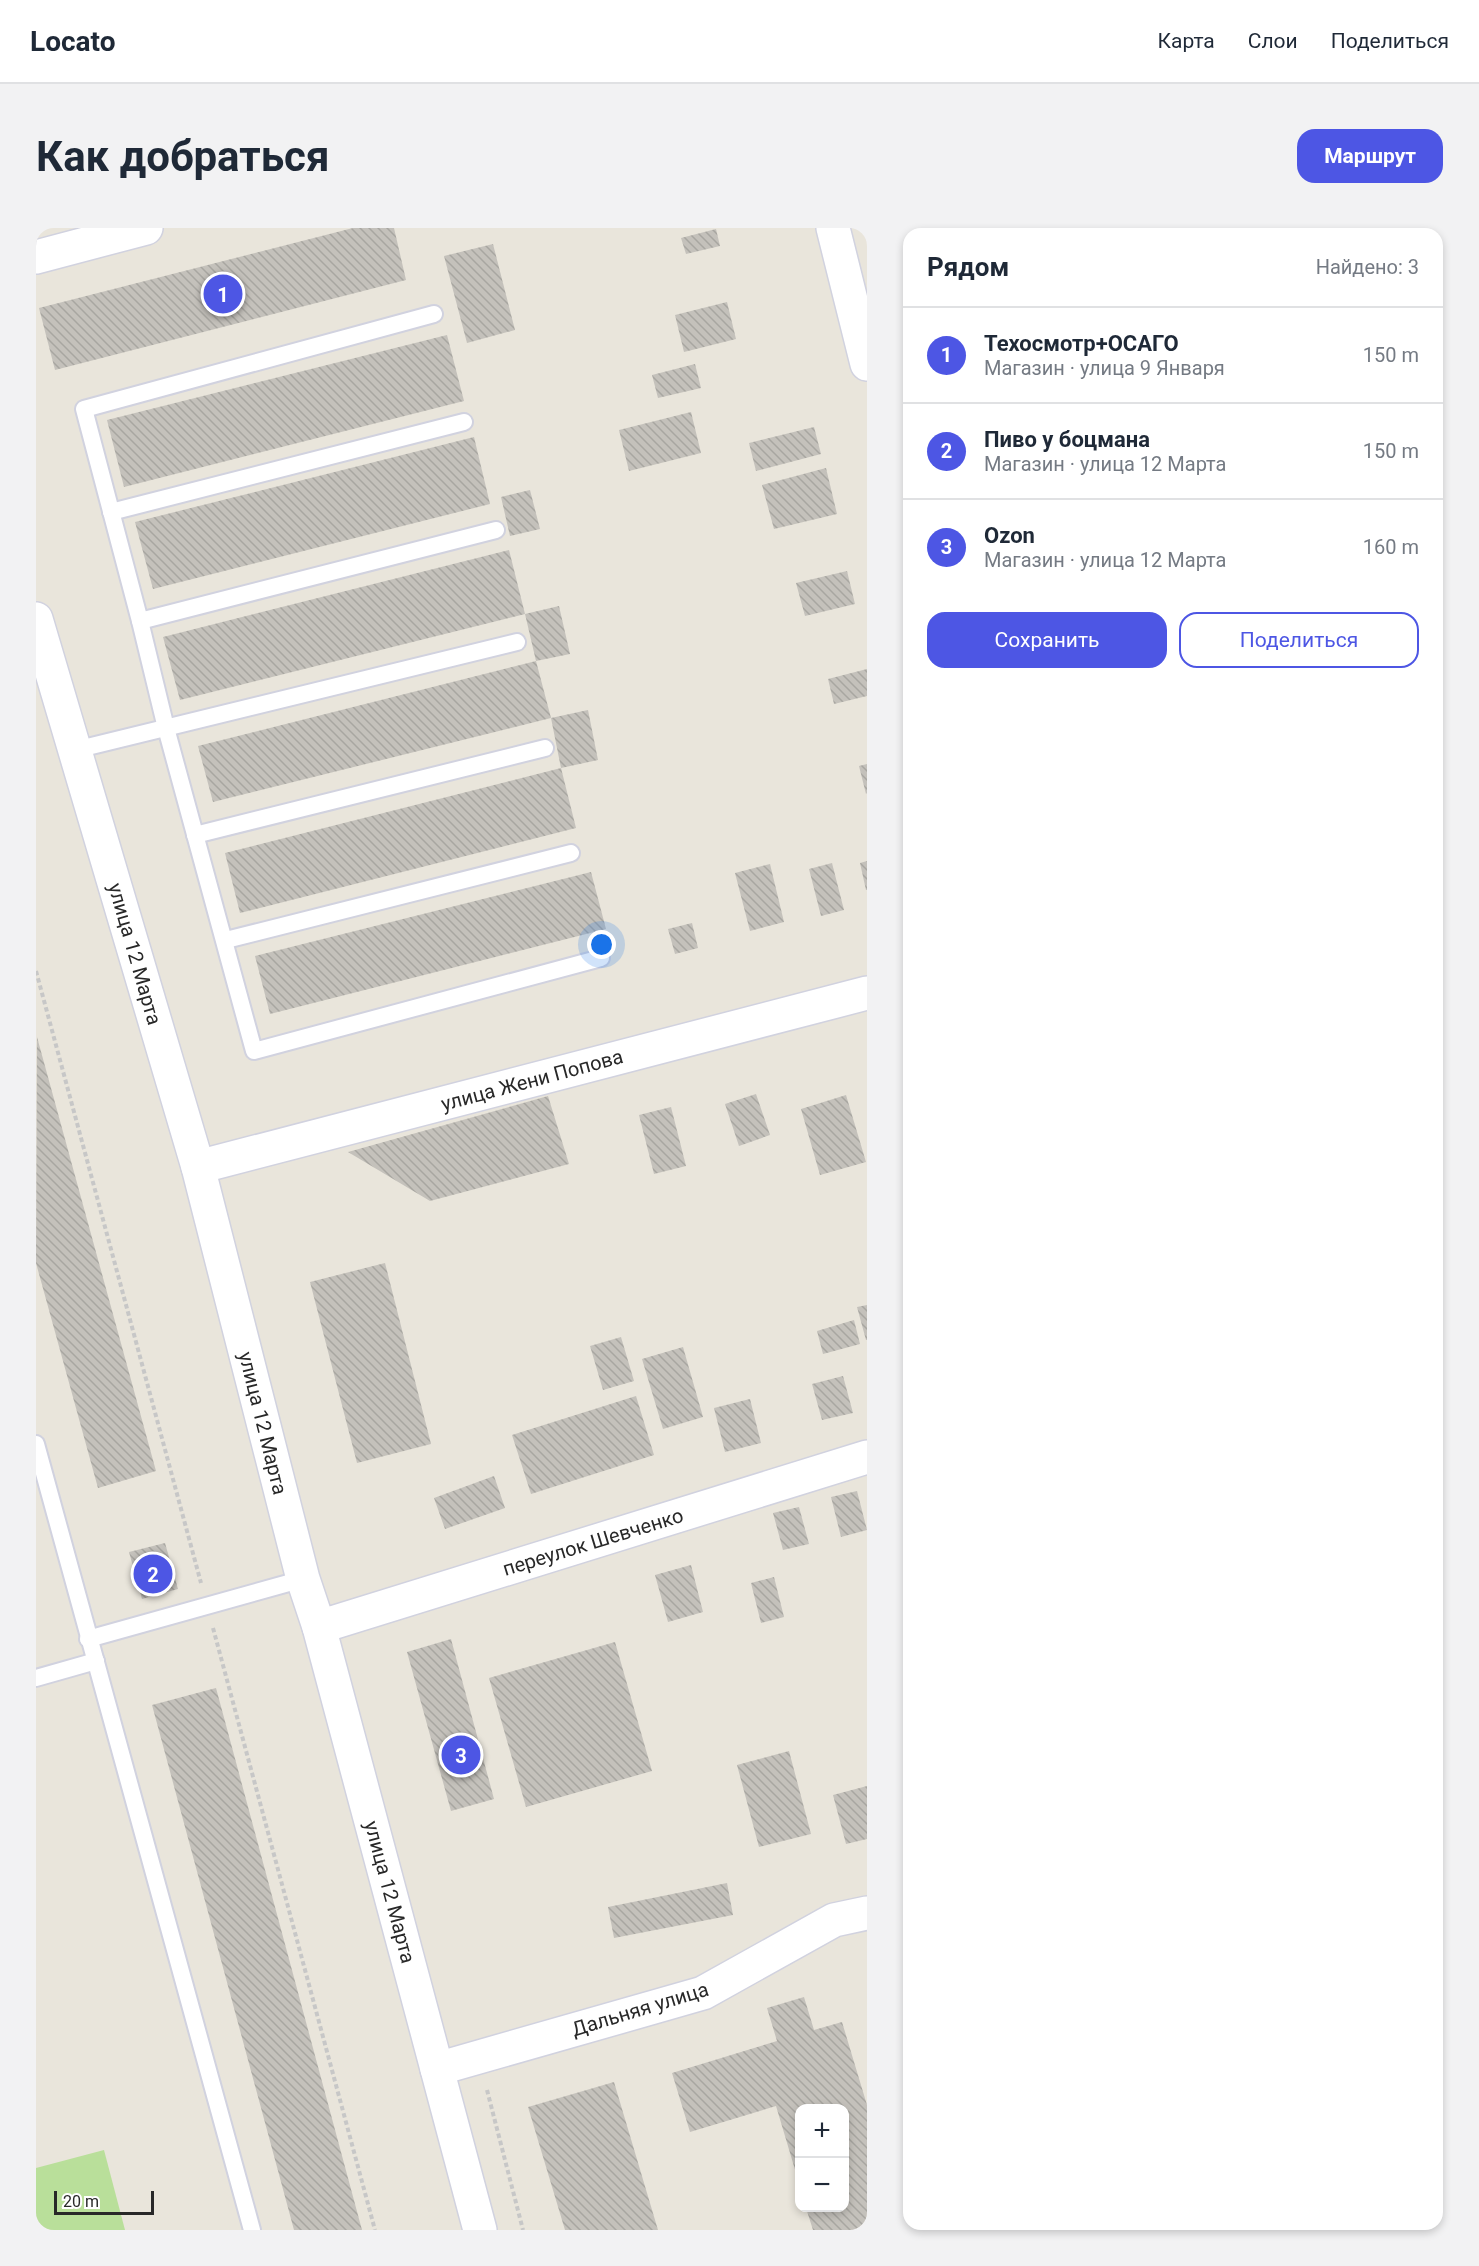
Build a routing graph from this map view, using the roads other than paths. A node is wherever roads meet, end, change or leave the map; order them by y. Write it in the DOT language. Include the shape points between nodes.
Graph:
graph roads {
  1 [pos="146,228"];
  2 [pos="833,228"];
  3 [pos="36,257"];
  4 [pos="434,314"];
  5 [pos="867,363"];
  6 [pos="464,422"];
  7 [pos="111,512"];
  8 [pos="496,530"];
  9 [pos="36,619"];
  10 [pos="140,621"];
  11 [pos="517,642"];
  12 [pos="166,728"];
  13 [pos="544,748"];
  14 [pos="75,750"];
  15 [pos="195,835"];
  16 [pos="571,853"];
  17 [pos="226,940"];
  18 [pos="601,958"];
  19 [pos="867,993"];
  20 [pos="198,1167"];
  21 [pos="36,1444"];
  22 [pos="867,1457"];
  23 [pos="303,1579"];
  24 [pos="319,1627"];
  25 [pos="88,1639"];
  26 [pos="96,1661"];
  27 [pos="36,1678"];
  28 [pos="867,1913"];
  29 [pos="437,2069"];
  30 [pos="252,2230"];
  31 [pos="480,2230"];
  1 -- 3 [label="street"];
  2 -- 5 [label="street"];
  4 -- 7 [label="lane" via="84,409"];
  6 -- 7 [label="lane"];
  7 -- 10 [label="lane"];
  8 -- 10 [label="lane"];
  9 -- 14 [label="street, улица 12 Марта"];
  10 -- 12 [label="lane"];
  11 -- 12 [label="lane"];
  12 -- 14 [label="lane"];
  12 -- 15 [label="lane"];
  13 -- 15 [label="lane"];
  14 -- 20 [label="street, улица 12 Марта"];
  15 -- 17 [label="lane"];
  16 -- 17 [label="lane"];
  17 -- 18 [label="lane" via="254,1051"];
  19 -- 20 [label="street, улица Жени Попова"];
  20 -- 23 [label="street, улица 12 Марта"];
  21 -- 25 [label="lane"];
  22 -- 24 [label="street, переулок Шевченко"];
  23 -- 24 [label="street, улица 12 Марта"];
  23 -- 25 [label="lane"];
  24 -- 29 [label="street, улица 12 Марта"];
  25 -- 26 [label="lane"];
  26 -- 27 [label="lane"];
  26 -- 30 [label="lane"];
  28 -- 29 [label="street, Дальняя улица" via="834,1920 703,1993"];
  29 -- 31 [label="street, улица 12 Марта"];
}
